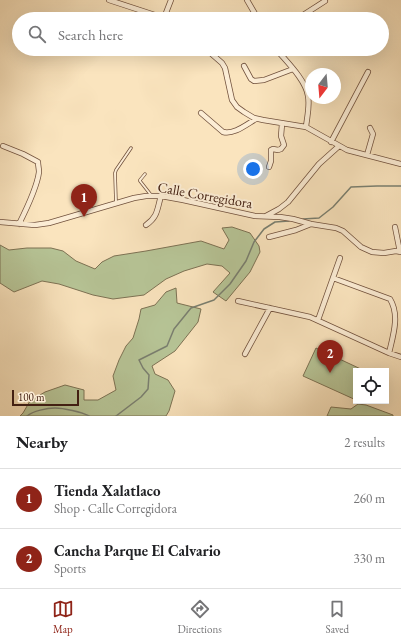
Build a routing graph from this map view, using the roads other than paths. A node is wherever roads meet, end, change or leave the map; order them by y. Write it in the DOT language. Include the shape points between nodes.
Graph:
graph roads {
  1 [pos="109,0"];
  2 [pos="171,0"];
  3 [pos="247,0"];
  4 [pos="325,1"];
  5 [pos="123,2"];
  6 [pos="149,12"];
  7 [pos="167,12"];
  8 [pos="254,12"];
  9 [pos="308,12"];
  10 [pos="214,56"];
  11 [pos="282,56"];
  12 [pos="244,66"];
  13 [pos="292,69"];
  14 [pos="368,72"];
  15 [pos="202,113"];
  16 [pos="256,118"];
  17 [pos="282,124"];
  18 [pos="306,127"];
  19 [pos="370,128"];
  20 [pos="331,142"];
  21 [pos="3,146"];
  22 [pos="339,146"];
  23 [pos="131,148"];
  24 [pos="367,155"];
  25 [pos="401,164"];
  26 [pos="269,167"];
  27 [pos="145,174"];
  28 [pos="179,186"];
  29 [pos="152,196"];
  30 [pos="161,196"];
  31 [pos="116,204"];
  32 [pos="264,216"];
  33 [pos="0,222"];
  34 [pos="19,224"];
  35 [pos="311,224"];
  36 [pos="146,225"];
  37 [pos="395,227"];
  38 [pos="269,237"];
  39 [pos="400,252"];
  40 [pos="340,258"];
  41 [pos="333,278"];
  42 [pos="238,301"];
  43 [pos="270,308"];
  44 [pos="318,320"];
  45 [pos="389,353"];
  46 [pos="245,354"];
  47 [pos="399,355"];
  1 -- 5 [label="street"];
  2 -- 7 [label="street"];
  3 -- 8 [label="street"];
  4 -- 9 [label="street"];
  5 -- 6 [label="street"];
  10 -- 16 [label="street" via="225,68 232,100 244,112"];
  11 -- 13 [label="street"];
  12 -- 13 [label="street" via="254,81 264,80"];
  13 -- 18 [label="street" via="305,86 308,96"];
  14 -- 20 [label="street"];
  15 -- 16 [label="street" via="226,133 238,130"];
  16 -- 17 [label="street"];
  17 -- 18 [label="street"];
  17 -- 26 [label="street" via="281,136 284,145 278,150 273,148"];
  18 -- 20 [label="street"];
  19 -- 24 [label="street" via="373,134"];
  20 -- 22 [label="street"];
  21 -- 34 [label="street" via="38,162 36,183"];
  22 -- 24 [label="street"];
  22 -- 32 [label="street" via="318,164 288,202 280,209"];
  23 -- 31 [label="lane" via="116,170"];
  24 -- 25 [label="street"];
  27 -- 29 [label="lane" via="140,181"];
  28 -- 30 [label="lane"];
  29 -- 30 [label="street, Calle Corregidora"];
  29 -- 31 [label="street, Calle Corregidora"];
  30 -- 32 [label="street, Calle Corregidora"];
  30 -- 36 [label="street" via="153,220"];
  31 -- 34 [label="street, Calle Corregidora" via="48,224"];
  32 -- 35 [label="street, Calle Corregidora"];
  33 -- 34 [label="street, Calle Corregidora"];
  35 -- 38 [label="street"];
  35 -- 39 [label="street, Calle Corregidora" via="343,231 361,247 372,252"];
  37 -- 39 [label="street"];
  40 -- 41 [label="street"];
  41 -- 44 [label="street"];
  41 -- 45 [label="street" via="390,299 395,325"];
  42 -- 43 [label="street"];
  43 -- 44 [label="street"];
  43 -- 46 [label="street"];
  44 -- 45 [label="street"];
  45 -- 47 [label="street"];
}
